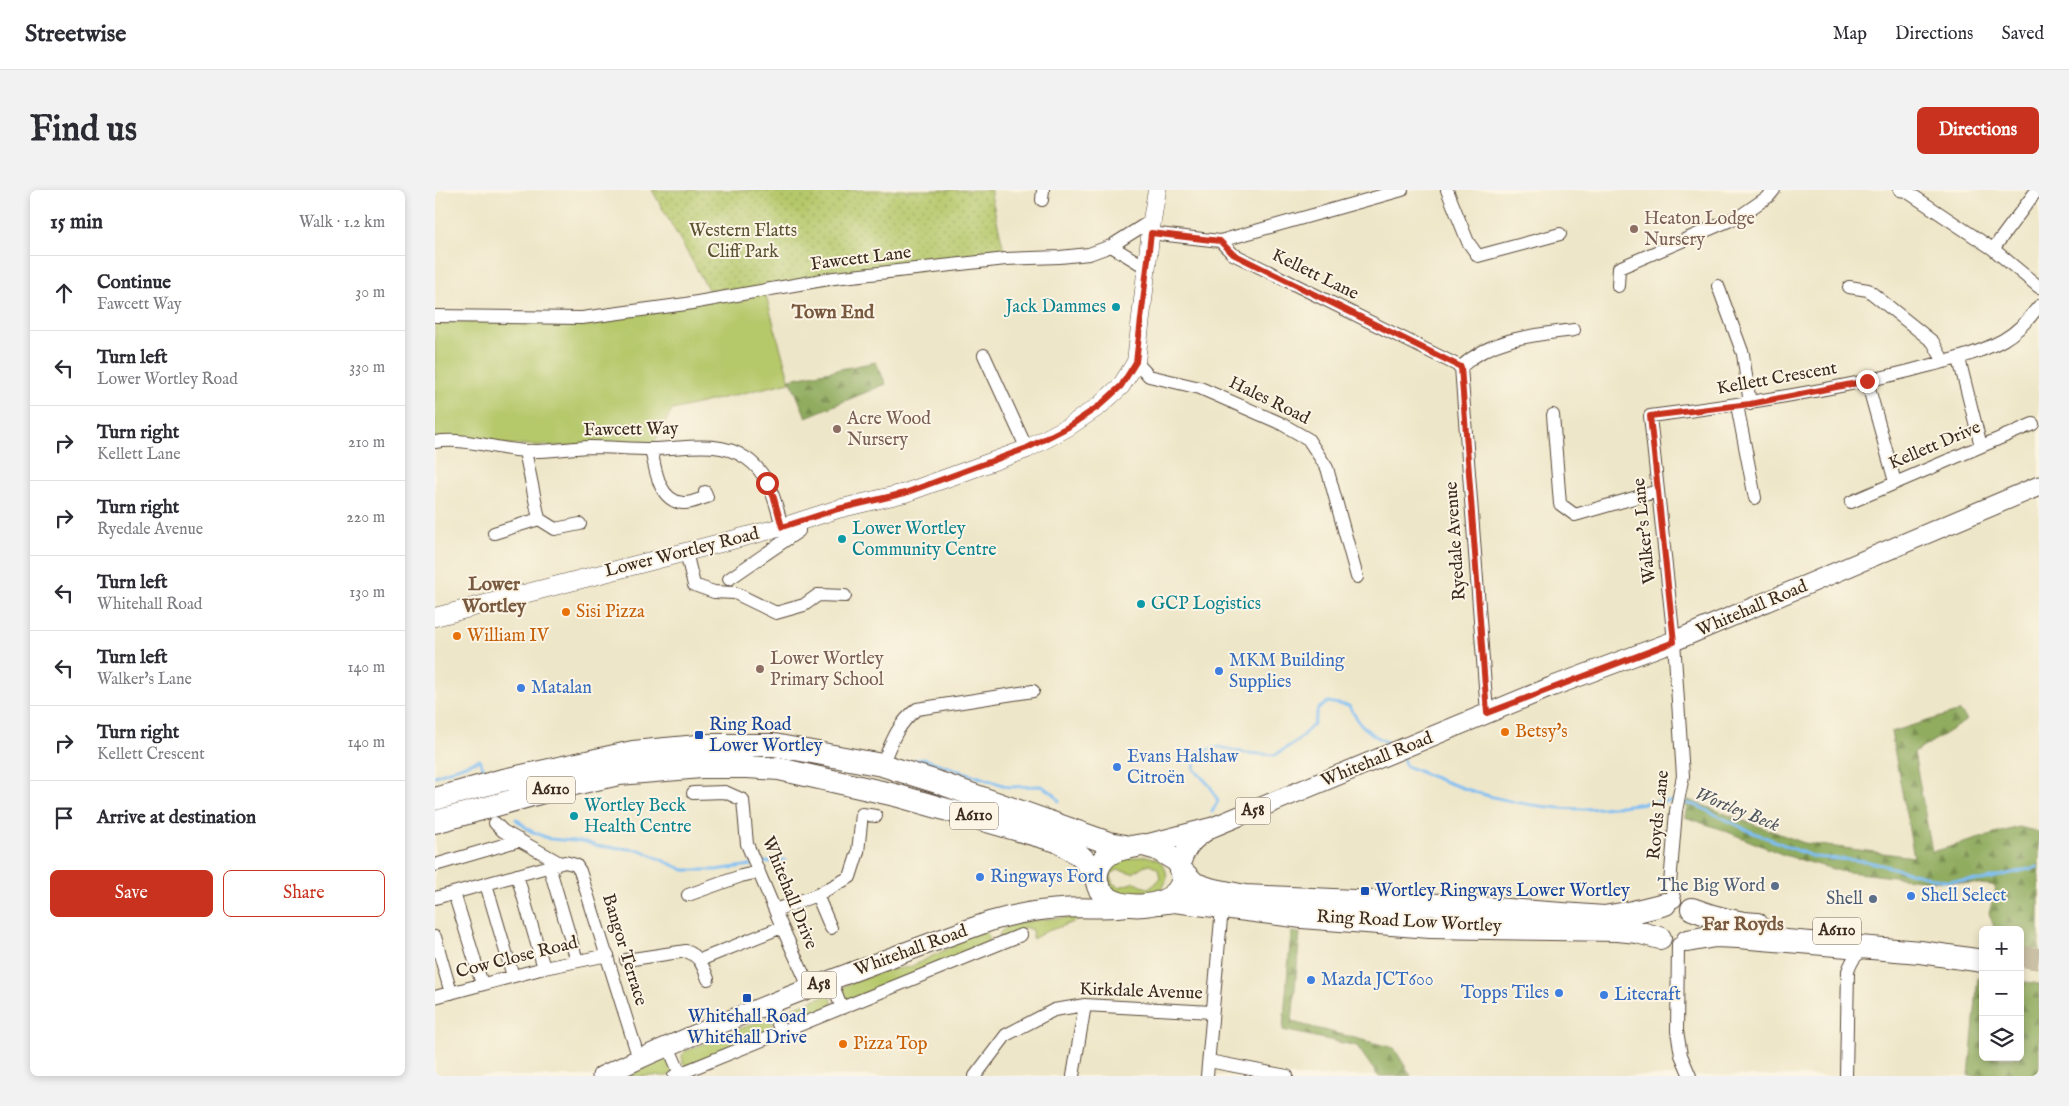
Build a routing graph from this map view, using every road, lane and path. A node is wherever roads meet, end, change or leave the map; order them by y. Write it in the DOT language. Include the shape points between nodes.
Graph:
graph roads {
  1 [pos="1157,190"];
  2 [pos="1402,190"];
  3 [pos="1447,190"];
  4 [pos="1774,190"];
  5 [pos="1900,190"];
  6 [pos="2037,190"];
  7 [pos="1151,226"];
  8 [pos="1560,234"];
  9 [pos="1220,241"];
  10 [pos="1111,246"];
  11 [pos="1993,249"];
  12 [pos="1147,268"];
  13 [pos="1618,286"];
  14 [pos="1719,286"];
  15 [pos="1849,287"];
  16 [pos="2039,287"];
  17 [pos="2039,306"];
  18 [pos="435,316"];
  19 [pos="1574,330"];
  20 [pos="984,355"];
  21 [pos="1959,359"];
  22 [pos="1136,362"];
  23 [pos="1944,362"];
  24 [pos="1461,367"];
  25 [pos="1867,381"];
  26 [pos="1744,404"];
  27 [pos="1553,415"];
  28 [pos="1650,416"];
  29 [pos="2033,424"];
  30 [pos="435,442"];
  31 [pos="1981,446"];
  32 [pos="1027,448"];
  33 [pos="651,449"];
  34 [pos="525,450"];
  35 [pos="1895,482"];
  36 [pos="2039,486"];
  37 [pos="705,492"];
  38 [pos="1658,492"];
  39 [pos="1755,498"];
  40 [pos="1851,502"];
  41 [pos="539,518"];
  42 [pos="580,524"];
  43 [pos="790,525"];
  44 [pos="495,533"];
  45 [pos="685,552"];
  46 [pos="1357,577"];
  47 [pos="729,579"];
  48 [pos="845,596"];
  49 [pos="435,617"];
  50 [pos="1674,642"];
  51 [pos="1033,691"];
  52 [pos="1487,713"];
  53 [pos="882,765"];
  54 [pos="693,793"];
  55 [pos="435,799"];
  56 [pos="961,812"];
  57 [pos="876,816"];
  58 [pos="435,822"];
  59 [pos="495,823"];
  60 [pos="1213,827"];
  61 [pos="519,840"];
  62 [pos="1137,846"];
  63 [pos="558,864"];
  64 [pos="435,865"];
  65 [pos="1180,868"];
  66 [pos="759,872"];
  67 [pos="517,875"];
  68 [pos="1096,878"];
  69 [pos="486,884"];
  70 [pos="454,893"];
  71 [pos="688,895"];
  72 [pos="817,895"];
  73 [pos="435,898"];
  74 [pos="1159,903"];
  75 [pos="1137,905"];
  76 [pos="1677,905"];
  77 [pos="1067,908"];
  78 [pos="1222,908"];
  79 [pos="775,910"];
  80 [pos="991,922"];
  81 [pos="782,927"];
  82 [pos="831,928"];
  83 [pos="1021,934"];
  84 [pos="435,937"];
  85 [pos="1675,941"];
  86 [pos="999,943"];
  87 [pos="1867,947"];
  88 [pos="1979,949"];
  89 [pos="608,955"];
  90 [pos="626,960"];
  91 [pos="700,960"];
  92 [pos="577,961"];
  93 [pos="1979,961"];
  94 [pos="544,968"];
  95 [pos="513,976"];
  96 [pos="708,979"];
  97 [pos="831,981"];
  98 [pos="482,984"];
  99 [pos="810,989"];
  100 [pos="451,993"];
  101 [pos="435,997"];
  102 [pos="771,1005"];
  103 [pos="1085,1005"];
  104 [pos="842,1008"];
  105 [pos="1212,1012"];
  106 [pos="781,1032"];
  107 [pos="668,1046"];
  108 [pos="639,1059"];
  109 [pos="1209,1060"];
  110 [pos="678,1075"];
  111 [pos="602,1076"];
  112 [pos="975,1076"];
  113 [pos="1073,1076"];
  114 [pos="1207,1076"];
  115 [pos="1287,1076"];
  116 [pos="1690,1076"];
  117 [pos="1846,1076"];
  1 -- 7 [label="street, Lower Wortley Road"];
  2 -- 9 [label="street"];
  3 -- 8 [label="street" via="1467,242 1478,256"];
  4 -- 13 [label="street" via="1739,216 1619,268"];
  5 -- 11 [label="street"];
  6 -- 11 [label="street"];
  7 -- 9 [label="street"];
  7 -- 10 [label="street, Fawcett Lane"];
  7 -- 12 [label="street, Lower Wortley Road"];
  9 -- 24 [label="street, Kellett Lane" via="1233,254"];
  10 -- 12 [label="street"];
  10 -- 18 [label="street, Fawcett Lane" via="1089,254 1006,259 834,278 582,318"];
  11 -- 16 [label="street"];
  12 -- 22 [label="street, Lower Wortley Road"];
  14 -- 26 [label="street" via="1743,354"];
  15 -- 23 [label="street" via="1868,290 1933,342"];
  17 -- 21 [label="street, Kellett Crescent" via="2025,323 2004,339"];
  19 -- 24 [label="street" via="1520,337 1480,351"];
  20 -- 32 [label="street"];
  21 -- 23 [label="street, Kellett Crescent"];
  21 -- 31 [label="street"];
  22 -- 32 [label="street, Lower Wortley Road" via="1121,386 1099,406 1068,427"];
  22 -- 46 [label="street, Hales Road" via="1149,376 1200,388 1281,423 1308,439 1327,468"];
  23 -- 25 [label="street, Kellett Crescent"];
  24 -- 52 [label="street, Ryedale Avenue"];
  25 -- 26 [label="street, Kellett Crescent"];
  25 -- 35 [label="street"];
  26 -- 28 [label="street, Kellett Crescent"];
  26 -- 39 [label="street"];
  27 -- 38 [label="street" via="1560,504 1575,515"];
  28 -- 38 [label="street, Walker's Lane"];
  29 -- 31 [label="street, Kellett Drive"];
  30 -- 34 [label="street, Fawcett Way" via="451,439"];
  31 -- 35 [label="street, Kellett Drive"];
  32 -- 43 [label="street, Lower Wortley Road" via="905,493 838,509"];
  33 -- 34 [label="street, Fawcett Way"];
  33 -- 37 [label="street" via="659,483 668,497 684,504 707,497"];
  33 -- 43 [label="street, Fawcett Way" via="704,446 731,450 747,459 763,476"];
  34 -- 41 [label="street"];
  35 -- 40 [label="street, Kellett Drive"];
  36 -- 50 [label="main road, Whitehall Road / A58"];
  38 -- 50 [label="street, Walker's Lane"];
  41 -- 42 [label="street" via="555,529"];
  41 -- 44 [label="street"];
  43 -- 45 [label="street, Lower Wortley Road"];
  43 -- 47 [label="street" via="799,531"];
  45 -- 48 [label="street" via="694,585 714,592 735,593 776,613 804,604 817,589"];
  45 -- 49 [label="street, Lower Wortley Road"];
  50 -- 52 [label="main road, Whitehall Road / A58"];
  50 -- 76 [label="street, Royds Lane" via="1683,776 1676,811 1670,884"];
  51 -- 53 [label="street" via="917,708 905,717"];
  52 -- 60 [label="main road, Whitehall Road / A58"];
  53 -- 55 [label="highway, A6110" via="774,745 709,745 633,752 499,781"];
  53 -- 56 [label="highway" via="890,780"];
  53 -- 62 [label="highway, A6110" via="1109,843"];
  54 -- 66 [label="street, Whitehall Drive" via="725,792 743,800 747,844"];
  56 -- 58 [label="highway, A6110" via="779,769 701,767 619,774"];
  56 -- 68 [label="highway, A6110" via="1057,841 1090,864"];
  57 -- 72 [label="street" via="857,813 858,852 850,877"];
  59 -- 61 [label="street, Bangor Terrace"];
  60 -- 62 [label="main road, Whitehall Road / A58"];
  60 -- 65 [label="main road, Whitehall Road / A58" via="1192,840"];
  61 -- 63 [label="street, Bangor Terrace"];
  61 -- 64 [label="street"];
  62 -- 65 [label="highway, A6110" via="1167,854 1177,861"];
  62 -- 68 [label="highway" via="1109,854 1102,860"];
  63 -- 67 [label="street"];
  63 -- 89 [label="street, Bangor Terrace" via="576,865 580,871"];
  63 -- 92 [label="street"];
  65 -- 74 [label="highway" via="1177,892"];
  65 -- 76 [label="highway, Ring Road Low Wortley / A6110" via="1195,884 1245,896 1603,917"];
  66 -- 71 [label="street"];
  66 -- 79 [label="street, Whitehall Drive"];
  67 -- 69 [label="street"];
  67 -- 94 [label="street"];
  68 -- 75 [label="highway, A6110" via="1106,898"];
  68 -- 77 [label="main road, Whitehall Road / A58" via="1085,897"];
  69 -- 70 [label="street"];
  69 -- 95 [label="street"];
  70 -- 73 [label="street"];
  70 -- 98 [label="street"];
  72 -- 79 [label="street"];
  72 -- 82 [label="street"];
  74 -- 75 [label="highway, A6110"];
  74 -- 78 [label="highway, Ring Road Low Wortley / A6110" via="1174,900"];
  75 -- 77 [label="main road, Whitehall Road / A58" via="1115,909"];
  76 -- 85 [label="highway" via="1696,916 1697,928"];
  76 -- 85 [label="highway" via="1659,908 1654,920 1654,927"];
  76 -- 88 [label="highway, A6110" via="1739,923 1938,942"];
  77 -- 80 [label="main road, Whitehall Road / A58" via="1013,915"];
  78 -- 85 [label="highway, Ring Road Low Wortley / A6110" via="1430,927 1618,930"];
  78 -- 105 [label="street"];
  79 -- 81 [label="street, Whitehall Drive"];
  80 -- 86 [label="street, Whitehall Road"];
  80 -- 97 [label="main road, Whitehall Road / A58"];
  81 -- 91 [label="street"];
  81 -- 99 [label="street, Whitehall Drive"];
  83 -- 86 [label="street, Whitehall Road"];
  84 -- 100 [label="street"];
  85 -- 87 [label="highway, Ring Road Low Wortley / A6110" via="1715,936"];
  85 -- 116 [label="street" via="1677,1031 1681,1055"];
  86 -- 104 [label="street, Whitehall Road"];
  87 -- 93 [label="highway, Ring Road Low Wortley / A6110"];
  87 -- 117 [label="street" via="1851,961 1848,971"];
  89 -- 92 [label="street, Cow Close Road"];
  89 -- 108 [label="street, Bangor Terrace"];
  90 -- 91 [label="street" via="686,952"];
  91 -- 96 [label="street"];
  92 -- 94 [label="street, Cow Close Road"];
  94 -- 95 [label="street, Cow Close Road"];
  95 -- 98 [label="street, Cow Close Road"];
  97 -- 99 [label="main road, Whitehall Road / A58"];
  97 -- 104 [label="street, Whitehall Road"];
  98 -- 100 [label="street, Cow Close Road"];
  99 -- 102 [label="main road, Whitehall Road / A58"];
  100 -- 101 [label="street, Cow Close Road"];
  102 -- 106 [label="street"];
  102 -- 107 [label="main road, Whitehall Road / A58"];
  103 -- 105 [label="street, Kirkdale Avenue"];
  103 -- 112 [label="street, Kirkdale Avenue" via="1054,1010 1006,1035"];
  103 -- 113 [label="street"];
  104 -- 106 [label="street, Whitehall Road"];
  105 -- 109 [label="street"];
  106 -- 110 [label="street, Whitehall Road"];
  107 -- 108 [label="main road, Whitehall Road / A58"];
  107 -- 110 [label="street"];
  108 -- 111 [label="main road, Whitehall Road / A58"];
  109 -- 114 [label="street"];
  109 -- 115 [label="street"];
}
